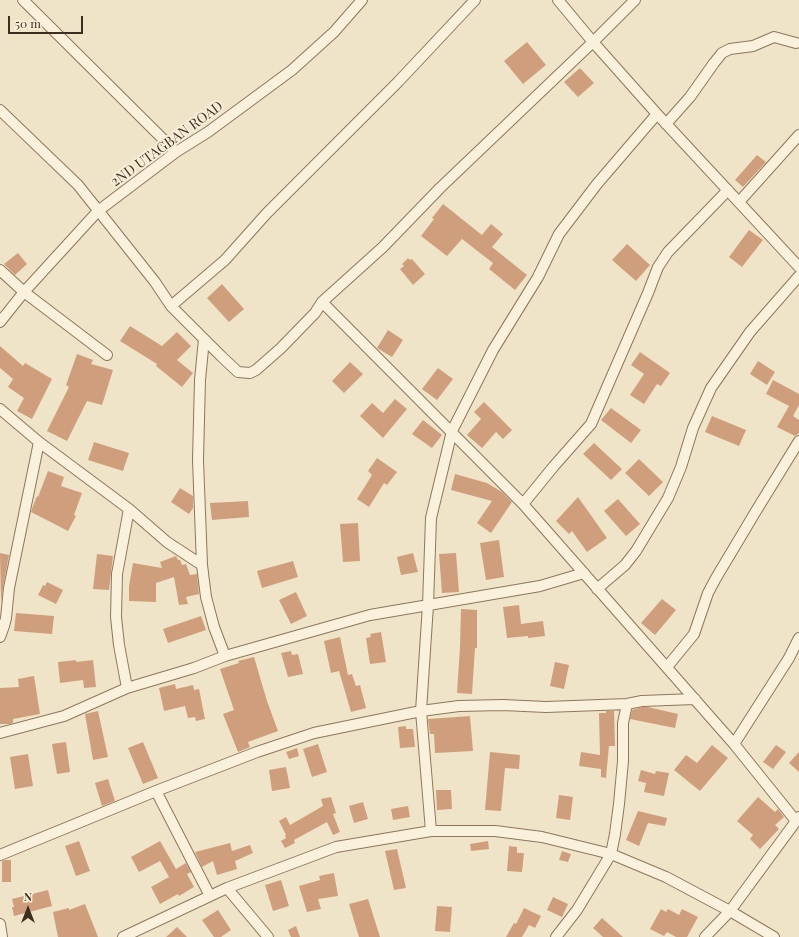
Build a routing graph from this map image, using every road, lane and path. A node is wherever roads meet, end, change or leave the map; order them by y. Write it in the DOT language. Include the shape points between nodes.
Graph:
graph roads {
  1 [pos="23,0"];
  2 [pos="362,0"];
  3 [pos="476,0"];
  4 [pos="558,0"];
  5 [pos="635,0"];
  6 [pos="593,42"];
  7 [pos="796,43"];
  8 [pos="0,110"];
  9 [pos="657,114"];
  10 [pos="666,124"];
  11 [pos="799,135"];
  12 [pos="176,152"];
  13 [pos="728,190"];
  14 [pos="739,202"];
  15 [pos="98,211"];
  16 [pos="799,267"];
  17 [pos="0,270"];
  18 [pos="799,276"];
  19 [pos="24,292"];
  20 [pos="322,302"];
  21 [pos="171,306"];
  22 [pos="0,322"];
  23 [pos="204,339"];
  24 [pos="107,354"];
  25 [pos="0,409"];
  26 [pos="452,431"];
  27 [pos="39,442"];
  28 [pos="799,442"];
  29 [pos="524,504"];
  30 [pos="129,509"];
  31 [pos="202,565"];
  32 [pos="584,573"];
  33 [pos="597,589"];
  34 [pos="428,605"];
  35 [pos="2,625"];
  36 [pos="0,637"];
  37 [pos="799,638"];
  38 [pos="225,656"];
  39 [pos="667,667"];
  40 [pos="127,688"];
  41 [pos="695,699"];
  42 [pos="627,704"];
  43 [pos="421,711"];
  44 [pos="0,733"];
  45 [pos="734,744"];
  46 [pos="156,791"];
  47 [pos="798,819"];
  48 [pos="431,831"];
  49 [pos="611,854"];
  50 [pos="0,855"];
  51 [pos="227,888"];
  52 [pos="210,896"];
  53 [pos="730,911"];
  54 [pos="0,924"];
  55 [pos="2,937"];
  56 [pos="123,937"];
  57 [pos="268,937"];
  58 [pos="556,937"];
  59 [pos="705,937"];
  60 [pos="774,937"];
  1 -- 12 [label="street"];
  2 -- 12 [label="street, 2ND UTAGBAN ROAD" via="334,32 292,70 208,132"];
  3 -- 21 [label="street" via="267,213 225,260"];
  4 -- 6 [label="street"];
  5 -- 6 [label="street"];
  6 -- 9 [label="street"];
  6 -- 20 [label="street" via="440,188 383,247"];
  7 -- 10 [label="street" via="774,37 753,46 730,49 722,53 690,97"];
  8 -- 15 [label="street" via="78,186"];
  9 -- 10 [label="street"];
  9 -- 26 [label="street" via="597,184 559,234 538,277 493,350"];
  10 -- 13 [label="street"];
  11 -- 14 [label="street"];
  12 -- 15 [label="street, 2ND UTAGBAN ROAD"];
  13 -- 14 [label="street"];
  13 -- 29 [label="street" via="668,252 658,267 591,424"];
  14 -- 16 [label="street"];
  15 -- 19 [label="street, 2ND UTAGBAN ROAD"];
  15 -- 21 [label="street"];
  17 -- 19 [label="street"];
  18 -- 33 [label="street" via="750,332 711,388 693,428 668,498 629,561"];
  19 -- 22 [label="street, 2ND UTAGBAN ROAD"];
  19 -- 24 [label="street"];
  20 -- 23 [label="street" via="315,313 281,348 250,373 238,372"];
  20 -- 26 [label="street"];
  21 -- 23 [label="street"];
  23 -- 31 [label="street" via="198,460"];
  25 -- 27 [label="street"];
  26 -- 29 [label="street"];
  26 -- 34 [label="street" via="431,518"];
  27 -- 30 [label="street"];
  27 -- 35 [label="street" via="9,588 8,606"];
  28 -- 39 [label="street" via="716,578 694,634"];
  29 -- 32 [label="street"];
  30 -- 31 [label="street" via="167,542"];
  30 -- 40 [label="street" via="117,574 116,617"];
  31 -- 38 [label="street" via="206,597"];
  32 -- 33 [label="street"];
  32 -- 34 [label="street" via="540,586"];
  33 -- 39 [label="street"];
  34 -- 38 [label="street" via="370,615"];
  34 -- 43 [label="street"];
  35 -- 36 [label="street"];
  37 -- 45 [label="street"];
  38 -- 40 [label="street"];
  39 -- 41 [label="street"];
  40 -- 44 [label="street" via="64,716"];
  41 -- 42 [label="street"];
  41 -- 45 [label="street"];
  42 -- 43 [label="street" via="546,707 459,706"];
  42 -- 49 [label="street" via="623,723 619,804"];
  43 -- 46 [label="street" via="314,733"];
  43 -- 48 [label="street"];
  45 -- 47 [label="street"];
  46 -- 50 [label="street"];
  46 -- 52 [label="street"];
  47 -- 53 [label="street"];
  48 -- 49 [label="street" via="495,831 542,837"];
  48 -- 51 [label="street" via="336,847"];
  49 -- 53 [label="street" via="666,877"];
  49 -- 58 [label="street" via="577,910"];
  51 -- 52 [label="street"];
  51 -- 57 [label="street"];
  52 -- 56 [label="street"];
  53 -- 59 [label="street"];
  53 -- 60 [label="street"];
  54 -- 55 [label="street"];
}
